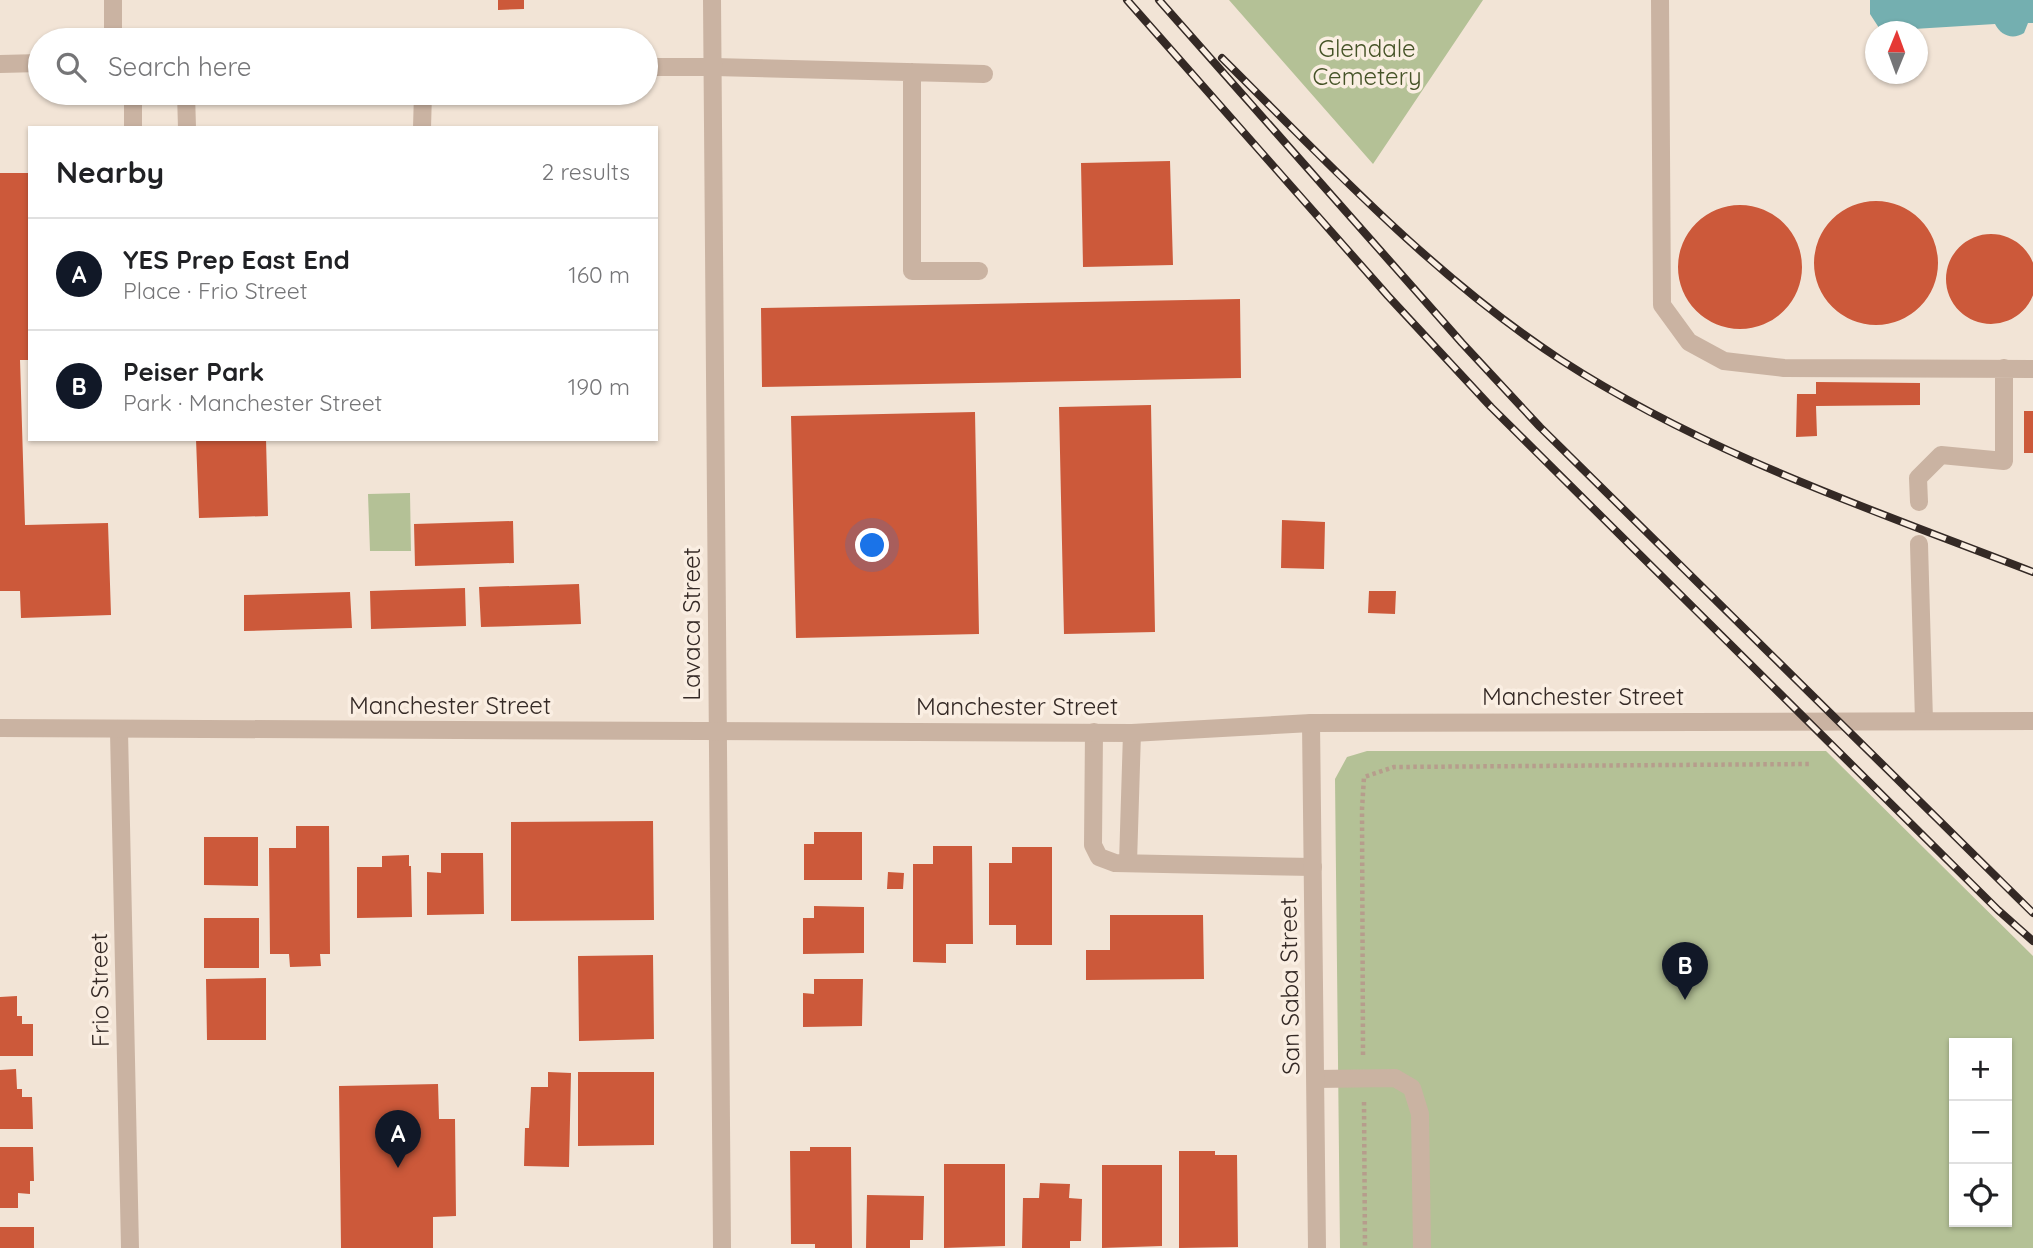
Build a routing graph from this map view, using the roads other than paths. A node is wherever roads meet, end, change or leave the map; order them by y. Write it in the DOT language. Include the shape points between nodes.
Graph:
graph roads {
  1 [pos="113,0"];
  2 [pos="712,0"];
  3 [pos="1660,0"];
  4 [pos="113,28"];
  5 [pos="28,63"];
  6 [pos="0,64"];
  7 [pos="658,67"];
  8 [pos="714,67"];
  9 [pos="912,72"];
  10 [pos="984,74"];
  11 [pos="133,105"];
  12 [pos="186,105"];
  13 [pos="423,105"];
  14 [pos="134,126"];
  15 [pos="187,126"];
  16 [pos="422,126"];
  17 [pos="979,271"];
  18 [pos="2004,368"];
  19 [pos="2033,369"];
  20 [pos="1919,502"];
  21 [pos="1919,544"];
  22 [pos="1924,720"];
  23 [pos="2033,721"];
  24 [pos="1311,723"];
  25 [pos="0,729"];
  26 [pos="119,731"];
  27 [pos="717,731"];
  28 [pos="1094,732"];
  29 [pos="1132,733"];
  30 [pos="1128,863"];
  31 [pos="1313,867"];
  32 [pos="1315,1079"];
  33 [pos="130,1248"];
  34 [pos="722,1248"];
  35 [pos="1318,1248"];
  36 [pos="1422,1248"];
  1 -- 4 [label="street"];
  2 -- 8 [label="street, Lavaca Street"];
  3 -- 18 [label="street" via="1662,305 1689,342 1724,361 1784,368"];
  5 -- 6 [label="street"];
  7 -- 8 [label="street"];
  8 -- 9 [label="street"];
  8 -- 27 [label="street, Lavaca Street"];
  9 -- 10 [label="street"];
  9 -- 17 [label="street" via="912,271"];
  11 -- 14 [label="street"];
  12 -- 15 [label="street"];
  13 -- 16 [label="street"];
  18 -- 19 [label="street"];
  18 -- 20 [label="street" via="2004,461 1941,455 1918,478"];
  21 -- 22 [label="street"];
  22 -- 23 [label="street, Manchester Street"];
  22 -- 24 [label="street, Manchester Street"];
  24 -- 29 [label="street, Manchester Street"];
  24 -- 31 [label="street, San Saba Street"];
  25 -- 26 [label="street, Manchester Street"];
  26 -- 27 [label="street, Manchester Street"];
  26 -- 33 [label="street, Frio Street"];
  27 -- 28 [label="street, Manchester Street"];
  27 -- 34 [label="street, Lavaca Street"];
  28 -- 29 [label="street, Manchester Street"];
  28 -- 30 [label="street" via="1093,845 1099,857"];
  29 -- 30 [label="street"];
  30 -- 31 [label="street"];
  31 -- 32 [label="street, San Saba Street"];
  32 -- 35 [label="street, San Saba Street"];
  32 -- 36 [label="street" via="1395,1078 1412,1088 1420,1114"];
}
